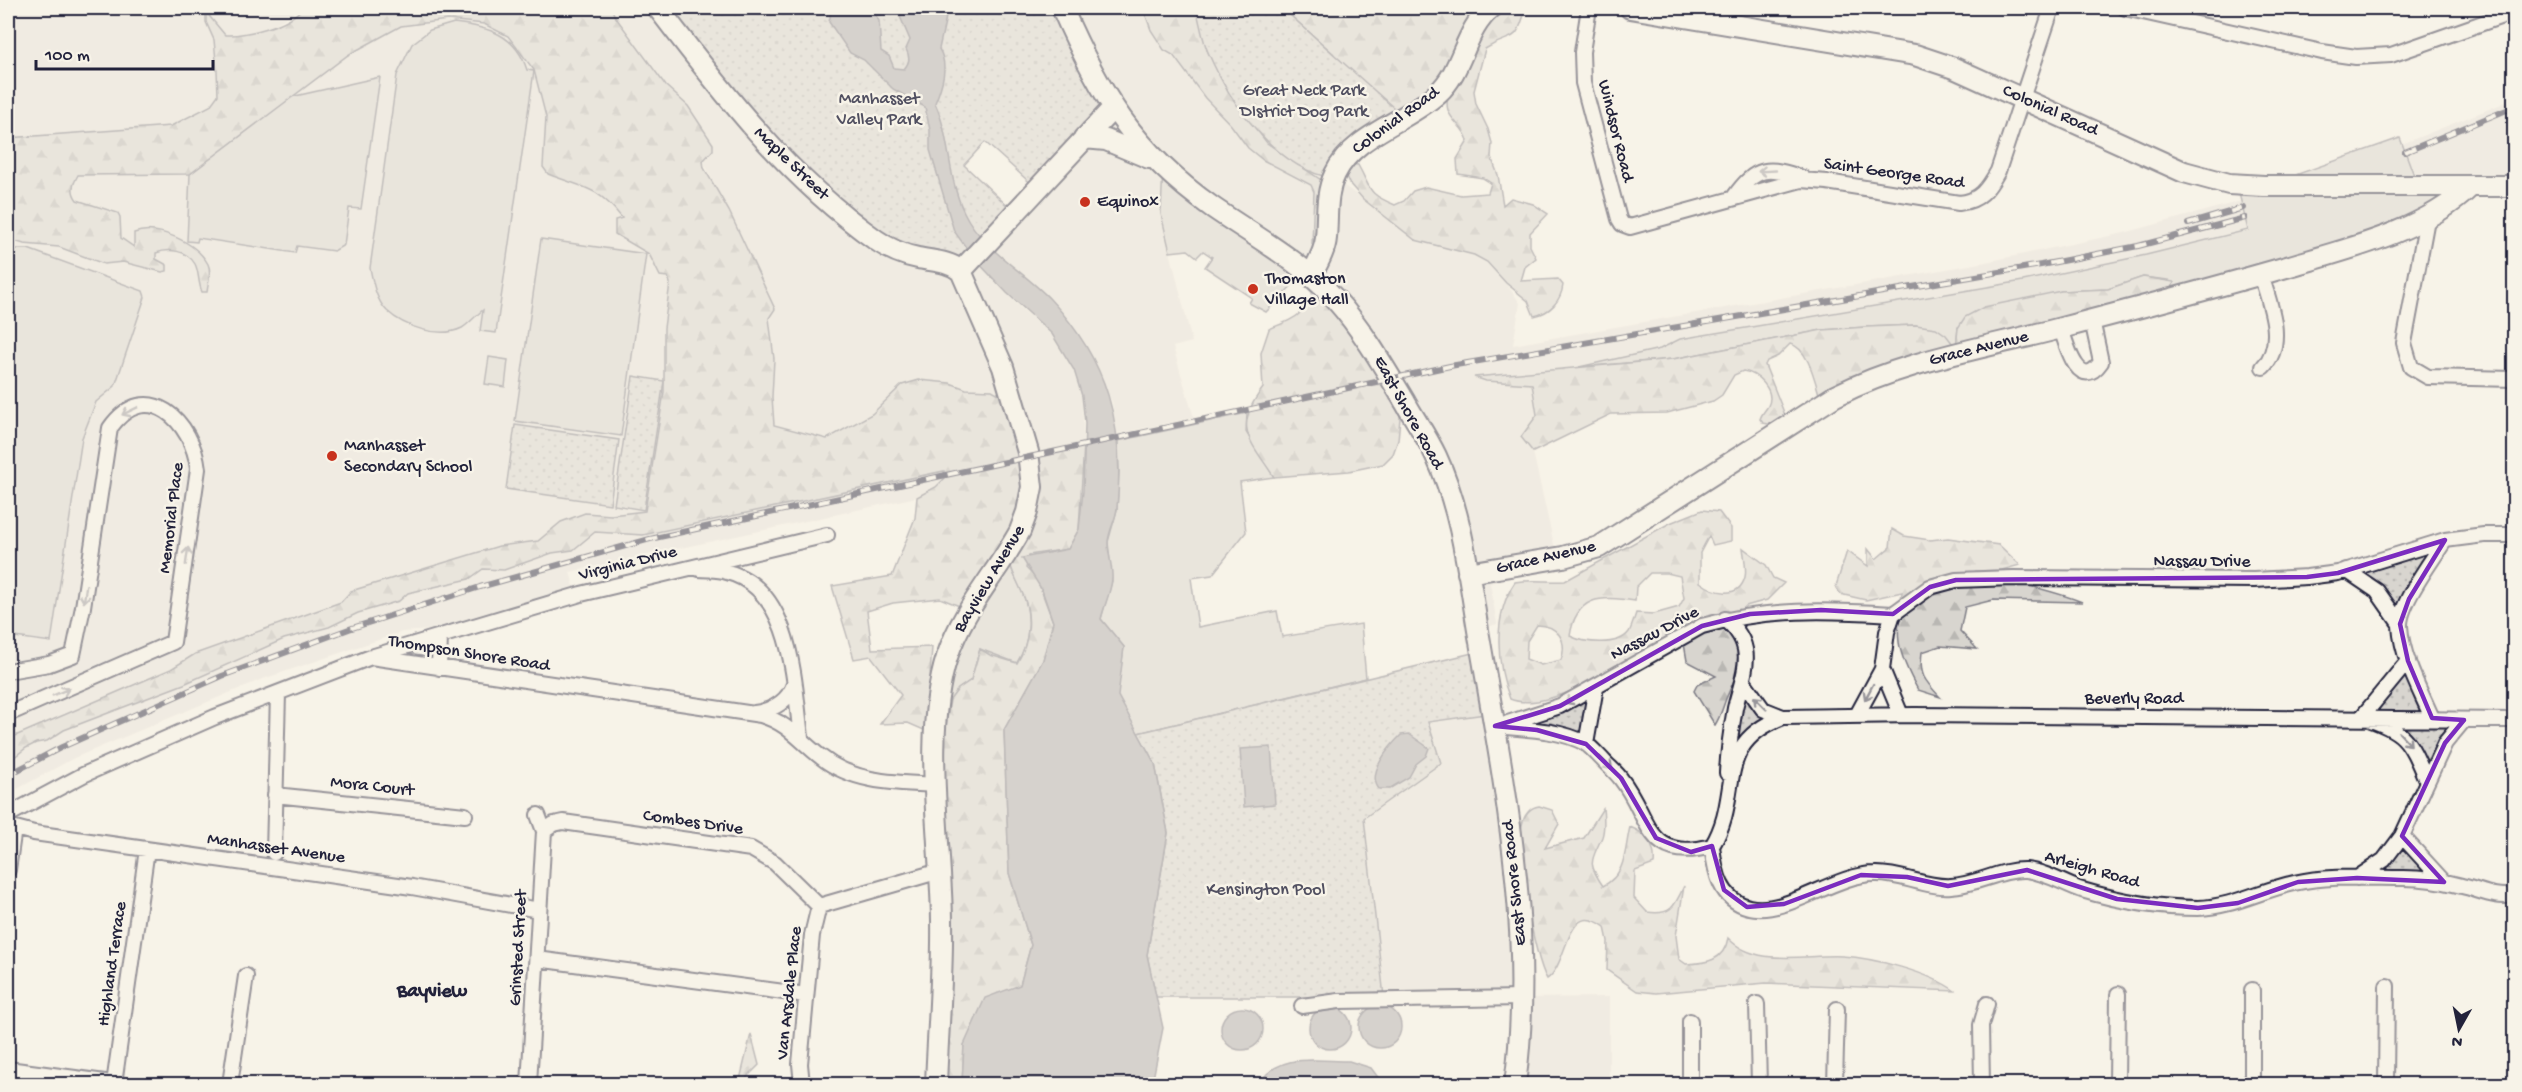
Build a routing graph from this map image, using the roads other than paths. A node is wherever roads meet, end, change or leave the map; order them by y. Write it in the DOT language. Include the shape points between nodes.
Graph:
graph roads {
  1 [pos="658,8"];
  2 [pos="1062,8"];
  3 [pos="1491,8"];
  4 [pos="1589,8"];
  5 [pos="1630,8"];
  6 [pos="2052,8"];
  7 [pos="2125,8"];
  8 [pos="2514,12"];
  9 [pos="1095,81"];
  10 [pos="2023,99"];
  11 [pos="1113,108"];
  12 [pos="1089,133"];
  13 [pos="1163,165"];
  14 [pos="2471,186"];
  15 [pos="2514,186"];
  16 [pos="2427,219"];
  17 [pos="1624,225"];
  18 [pos="967,264"];
  19 [pos="2261,274"];
  20 [pos="1311,276"];
  21 [pos="2092,320"];
  22 [pos="2061,328"];
  23 [pos="2263,367"];
  24 [pos="2514,379"];
  25 [pos="827,535"];
  26 [pos="2514,535"];
  27 [pos="2445,540"];
  28 [pos="2346,570"];
  29 [pos="677,571"];
  30 [pos="1468,573"];
  31 [pos="1893,614"];
  32 [pos="1725,620"];
  33 [pos="2400,624"];
  34 [pos="440,636"];
  35 [pos="371,657"];
  36 [pos="2408,661"];
  37 [pos="439,668"];
  38 [pos="1882,669"];
  39 [pos="8,671"];
  40 [pos="1743,681"];
  41 [pos="794,684"];
  42 [pos="1596,687"];
  43 [pos="278,693"];
  44 [pos="753,713"];
  45 [pos="8,714"];
  46 [pos="1901,715"];
  47 [pos="1857,716"];
  48 [pos="1783,717"];
  49 [pos="2362,717"];
  50 [pos="2432,718"];
  51 [pos="2464,720"];
  52 [pos="2514,720"];
  53 [pos="1495,726"];
  54 [pos="801,737"];
  55 [pos="1586,744"];
  56 [pos="2427,782"];
  57 [pos="937,785"];
  58 [pos="275,795"];
  59 [pos="1728,805"];
  60 [pos="8,815"];
  61 [pos="465,815"];
  62 [pos="538,815"];
  63 [pos="11,827"];
  64 [pos="544,831"];
  65 [pos="2402,836"];
  66 [pos="1709,847"];
  67 [pos="147,849"];
  68 [pos="1691,852"];
  69 [pos="274,853"];
  70 [pos="8,870"];
  71 [pos="940,871"];
  72 [pos="1716,873"];
  73 [pos="2357,878"];
  74 [pos="2444,882"];
  75 [pos="2514,895"];
  76 [pos="819,906"];
  77 [pos="539,910"];
  78 [pos="537,959"];
  79 [pos="246,976"];
  80 [pos="2387,986"];
  81 [pos="2252,990"];
  82 [pos="2118,994"];
  83 [pos="806,995"];
  84 [pos="1523,998"];
  85 [pos="1757,1004"];
  86 [pos="1987,1004"];
  87 [pos="1302,1006"];
  88 [pos="1837,1009"];
  89 [pos="1690,1021"];
  90 [pos="8,1069"];
  91 [pos="116,1084"];
  92 [pos="230,1084"];
  93 [pos="529,1084"];
  94 [pos="802,1084"];
  95 [pos="936,1084"];
  96 [pos="1515,1084"];
  97 [pos="1690,1084"];
  98 [pos="1759,1084"];
  99 [pos="1836,1084"];
  100 [pos="1982,1084"];
  101 [pos="2117,1084"];
  102 [pos="2252,1084"];
  103 [pos="2386,1084"];
  1 -- 18 [label="street, Maple Street" via="752,127 848,218 896,251 951,265"];
  2 -- 9 [label="street, East Shore Road"];
  3 -- 20 [label="street, Colonial Road" via="1476,24 1443,89 1352,150 1335,173 1328,201 1325,244"];
  4 -- 17 [label="street, Windsor Road" via="1582,52 1583,83 1618,219"];
  5 -- 10 [label="street, Colonial Road" via="1915,55"];
  6 -- 10 [label="street"];
  7 -- 8 [label="street" via="2322,52 2371,57 2391,55"];
  9 -- 11 [label="street, East Shore Road"];
  9 -- 12 [label="street" via="1098,102"];
  10 -- 14 [label="street, Colonial Road" via="2184,172 2229,183"];
  10 -- 17 [label="street, Saint George Road" via="1998,171 1986,191 1972,202 1811,181 1791,182 1633,226"];
  11 -- 12 [label="street"];
  11 -- 13 [label="street, East Shore Road" via="1132,135"];
  12 -- 13 [label="street"];
  12 -- 18 [label="street"];
  13 -- 20 [label="street, East Shore Road" via="1213,208"];
  14 -- 15 [label="street"];
  14 -- 16 [label="street, Grace Avenue"];
  16 -- 19 [label="street, Grace Avenue"];
  16 -- 24 [label="street" via="2404,343 2411,367 2420,374 2448,379"];
  18 -- 57 [label="street, Bayview Avenue" via="1028,452 1032,487 1020,531 969,610 947,656 936,709"];
  19 -- 21 [label="street, Grace Avenue"];
  19 -- 23 [label="street" via="2275,335 2271,359"];
  20 -- 30 [label="street, East Shore Road" via="1356,325 1435,454 1454,510"];
  21 -- 22 [label="street, Grace Avenue"];
  21 -- 22 [label="street" via="2102,362 2092,371 2084,372 2077,367"];
  22 -- 30 [label="street, Grace Avenue" via="1868,379 1829,400 1613,540 1563,557"];
  25 -- 29 [label="street, Virginia Drive"];
  26 -- 27 [label="street, Nassau Drive"];
  27 -- 28 [label="street, Nassau Drive"];
  27 -- 33 [label="street" via="2409,599"];
  28 -- 31 [label="street, Nassau Drive" via="2254,580 1956,580 1930,587"];
  28 -- 33 [label="street" via="2377,591"];
  29 -- 34 [label="street, Virginia Drive" via="580,594"];
  29 -- 41 [label="street" via="696,568 728,572 759,591 784,629"];
  30 -- 53 [label="street, East Shore Road"];
  31 -- 32 [label="street, Nassau Drive" via="1821,610 1750,614"];
  31 -- 38 [label="street"];
  32 -- 40 [label="street" via="1740,634 1744,644 1747,661"];
  32 -- 42 [label="street, Nassau Drive" via="1702,626"];
  33 -- 36 [label="street"];
  34 -- 35 [label="street, Virginia Drive"];
  34 -- 37 [label="street"];
  35 -- 37 [label="street, Thompson Shore Road"];
  35 -- 43 [label="street, Thompson Shore Road"];
  36 -- 49 [label="street"];
  36 -- 50 [label="street"];
  37 -- 44 [label="street, Thompson Shore Road"];
  38 -- 46 [label="street"];
  38 -- 47 [label="street, one-way"];
  45 -- 39 [label="street, Memorial Place, one-way" via="173,642 198,469 191,438 172,414 138,406 123,413 110,428 73,655 49,664"];
  48 -- 40 [label="street, one-way" via="1763,709"];
  40 -- 59 [label="street" via="1728,745"];
  41 -- 44 [label="street" via="790,695 780,704"];
  41 -- 54 [label="street"];
  42 -- 53 [label="street, Nassau Drive, one-way" via="1528,719"];
  42 -- 55 [label="street"];
  43 -- 58 [label="street"];
  43 -- 60 [label="street, Thompson Shore Road" via="83,775"];
  44 -- 54 [label="street, Thompson Shore Road" via="778,721"];
  46 -- 47 [label="street, Beverly Road"];
  46 -- 49 [label="street, Beverly Road"];
  47 -- 48 [label="street, Beverly Road"];
  48 -- 59 [label="street, Beverly Road" via="1756,730 1739,750"];
  49 -- 50 [label="street, Beverly Road"];
  49 -- 56 [label="street, one-way" via="2393,726 2411,744"];
  50 -- 51 [label="street, Beverly Road"];
  51 -- 52 [label="street, Beverly Road"];
  51 -- 56 [label="street" via="2445,743"];
  53 -- 55 [label="street, Arleigh Road" via="1537,730"];
  53 -- 84 [label="street, East Shore Road" via="1521,936"];
  54 -- 57 [label="street, Thompson Shore Road" via="822,758 850,774 885,782"];
  55 -- 68 [label="street, Arleigh Road, one-way" via="1621,778 1656,838"];
  56 -- 65 [label="street"];
  57 -- 71 [label="street, Bayview Avenue"];
  58 -- 61 [label="street, Mora Court"];
  58 -- 69 [label="street"];
  59 -- 66 [label="street" via="1719,835"];
  62 -- 64 [label="street, Grinsted Street"];
  63 -- 67 [label="street, Manhasset Avenue"];
  63 -- 70 [label="street"];
  64 -- 76 [label="street, Combes Drive" via="563,822 751,849 775,863"];
  64 -- 77 [label="street, Grinsted Street"];
  65 -- 73 [label="street" via="2384,860"];
  65 -- 74 [label="street"];
  66 -- 68 [label="street"];
  66 -- 72 [label="street, Arleigh Road"];
  67 -- 77 [label="street, Manhasset Avenue" via="412,887"];
  67 -- 91 [label="street, Highland Terrace"];
  68 -- 72 [label="street, Arleigh Road"];
  71 -- 76 [label="street"];
  71 -- 95 [label="street, Bayview Avenue" via="942,964"];
  72 -- 73 [label="street, Arleigh Road" via="1729,897 1758,908 1784,904 1841,880 1876,874 1948,886 2027,870 2117,899 2198,908 2238,903 2298,882"];
  73 -- 74 [label="street, Arleigh Road"];
  74 -- 75 [label="street, Arleigh Road" via="2487,894"];
  76 -- 83 [label="street, Van Arsdale Place"];
  77 -- 78 [label="street, Grinsted Street"];
  78 -- 83 [label="street"];
  78 -- 93 [label="street, Grinsted Street"];
  79 -- 92 [label="street"];
  80 -- 103 [label="street"];
  81 -- 102 [label="street"];
  82 -- 101 [label="street"];
  83 -- 94 [label="street, Van Arsdale Place"];
  84 -- 87 [label="street" via="1340,1001"];
  84 -- 96 [label="street, East Shore Road"];
  85 -- 98 [label="street"];
  86 -- 100 [label="street" via="1981,1025"];
  88 -- 99 [label="street"];
  89 -- 97 [label="street"];
  90 -- 91 [label="street"];
}
